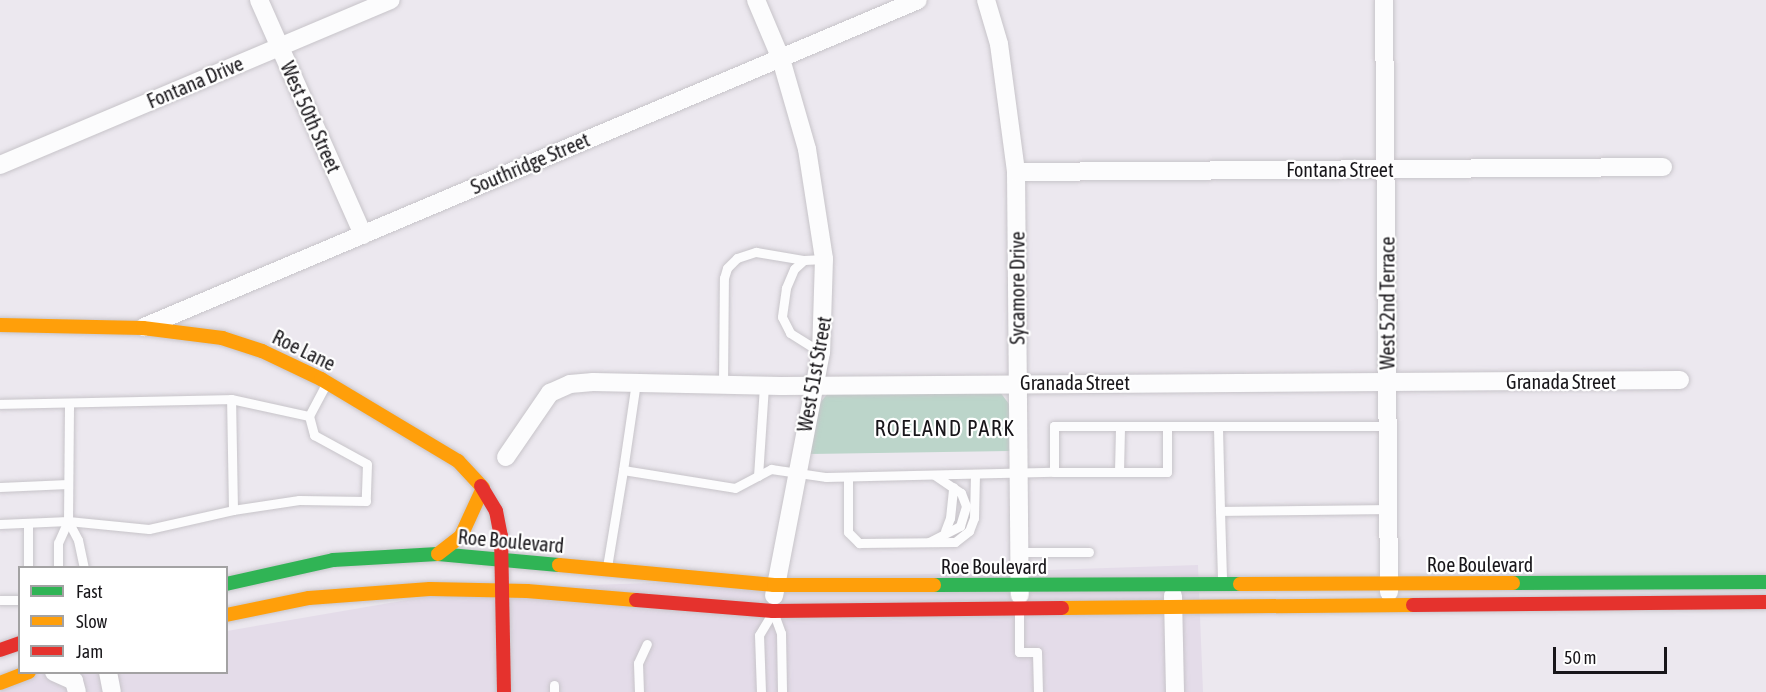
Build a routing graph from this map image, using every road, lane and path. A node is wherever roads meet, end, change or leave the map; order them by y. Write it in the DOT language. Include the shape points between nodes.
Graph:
graph roads {
  1 [pos="259,0"];
  2 [pos="391,0"];
  3 [pos="756,0"];
  4 [pos="918,0"];
  5 [pos="986,0"];
  6 [pos="1384,0"];
  7 [pos="280,48"];
  8 [pos="780,59"];
  9 [pos="0,165"];
  10 [pos="1663,167"];
  11 [pos="1387,169"];
  12 [pos="1016,172"];
  13 [pos="363,235"];
  14 [pos="824,259"];
  15 [pos="804,260"];
  16 [pos="0,325"];
  17 [pos="143,328"];
  18 [pos="821,352"];
  19 [pos="1680,380"];
  20 [pos="327,382"];
  21 [pos="636,382"];
  22 [pos="1017,382"];
  23 [pos="1388,382"];
  24 [pos="723,384"];
  25 [pos="813,384"];
  26 [pos="764,386"];
  27 [pos="231,399"];
  28 [pos="69,403"];
  29 [pos="0,404"];
  30 [pos="309,416"];
  31 [pos="1387,426"];
  32 [pos="1120,427"];
  33 [pos="1167,428"];
  34 [pos="1218,428"];
  35 [pos="506,457"];
  36 [pos="623,470"];
  37 [pos="1054,472"];
  38 [pos="1119,472"];
  39 [pos="796,473"];
  40 [pos="1019,473"];
  41 [pos="975,474"];
  42 [pos="934,475"];
  43 [pos="758,476"];
  44 [pos="848,477"];
  45 [pos="68,484"];
  46 [pos="953,487"];
  47 [pos="0,488"];
  48 [pos="483,488"];
  49 [pos="1388,509"];
  50 [pos="233,510"];
  51 [pos="1220,511"];
  52 [pos="68,521"];
  53 [pos="28,523"];
  54 [pos="0,524"];
  55 [pos="945,531"];
  56 [pos="929,542"];
  57 [pos="1020,552"];
  58 [pos="1089,552"];
  59 [pos="438,554"];
  60 [pos="502,561"];
  61 [pos="28,566"];
  62 [pos="58,566"];
  63 [pos="84,566"];
  64 [pos="607,568"];
  65 [pos="1766,582"];
  66 [pos="228,584"];
  67 [pos="1389,584"];
  68 [pos="774,585"];
  69 [pos="1021,585"];
  70 [pos="1222,585"];
  71 [pos="1173,586"];
  72 [pos="502,591"];
  73 [pos="0,600"];
  74 [pos="18,600"];
  75 [pos="1766,602"];
  76 [pos="1389,607"];
  77 [pos="1173,609"];
  78 [pos="1019,610"];
  79 [pos="773,611"];
  80 [pos="228,615"];
  81 [pos="18,644"];
  82 [pos="647,644"];
  83 [pos="0,650"];
  84 [pos="24,674"];
  85 [pos="58,674"];
  86 [pos="108,674"];
  87 [pos="0,683"];
  88 [pos="77,692"];
  89 [pos="112,692"];
  90 [pos="504,692"];
  91 [pos="639,692"];
  92 [pos="761,692"];
  93 [pos="782,692"];
  94 [pos="1038,692"];
  95 [pos="1175,692"];
  1 -- 7 [label="street, West 50th Street"];
  2 -- 7 [label="street, Fontana Drive"];
  3 -- 8 [label="street, West 51st Street"];
  4 -- 8 [label="street, Southridge Street"];
  5 -- 12 [label="street, Sycamore Drive" via="1001,55"];
  6 -- 11 [label="street, West 52nd Terrace"];
  7 -- 9 [label="street, Fontana Drive"];
  7 -- 13 [label="street, West 50th Street"];
  8 -- 13 [label="street, Southridge Street"];
  8 -- 14 [label="street, West 51st Street" via="807,149"];
  10 -- 11 [label="street, Fontana Street"];
  11 -- 12 [label="street, Fontana Street"];
  11 -- 23 [label="street, West 52nd Terrace"];
  12 -- 22 [label="street, Sycamore Drive"];
  13 -- 17 [label="street, Southridge Street"];
  14 -- 15 [label="lane"];
  14 -- 18 [label="street, West 51st Street"];
  15 -- 18 [label="lane" via="794,269 786,288 782,316 790,333"];
  15 -- 24 [label="lane" via="756,252 736,258 727,268"];
  16 -- 17 [label="main road, Roe Lane"];
  17 -- 20 [label="main road, Roe Lane" via="222,338 282,359"];
  18 -- 25 [label="street, West 51st Street"];
  19 -- 23 [label="street, Granada Street"];
  20 -- 30 [label="lane"];
  20 -- 48 [label="main road, Roe Lane" via="458,461"];
  21 -- 24 [label="street, Granada Street"];
  21 -- 35 [label="street, Granada Street" via="570,384 550,393"];
  21 -- 36 [label="lane"];
  22 -- 23 [label="street, Granada Street"];
  22 -- 25 [label="street, Granada Street"];
  22 -- 40 [label="street, Sycamore Drive"];
  23 -- 31 [label="street, West 52nd Terrace"];
  24 -- 26 [label="street, Granada Street"];
  25 -- 26 [label="street, Granada Street"];
  25 -- 39 [label="street, West 51st Street"];
  26 -- 43 [label="lane"];
  27 -- 28 [label="lane"];
  27 -- 30 [label="lane"];
  27 -- 50 [label="lane"];
  28 -- 29 [label="lane"];
  28 -- 45 [label="lane"];
  30 -- 50 [label="lane" via="314,435 367,464 366,501 299,500"];
  31 -- 34 [label="lane"];
  31 -- 49 [label="street, West 52nd Terrace"];
  32 -- 33 [label="lane"];
  32 -- 37 [label="lane" via="1054,426"];
  32 -- 38 [label="lane"];
  33 -- 34 [label="lane"];
  33 -- 38 [label="lane" via="1167,472"];
  34 -- 51 [label="lane"];
  36 -- 43 [label="lane" via="735,488"];
  36 -- 64 [label="lane"];
  37 -- 38 [label="lane"];
  37 -- 40 [label="lane"];
  39 -- 43 [label="lane" via="771,469"];
  39 -- 44 [label="lane"];
  39 -- 68 [label="street, West 51st Street"];
  40 -- 41 [label="lane"];
  40 -- 57 [label="street, Sycamore Drive"];
  41 -- 42 [label="lane"];
  41 -- 56 [label="lane" via="975,518 969,531 955,542"];
  42 -- 44 [label="lane"];
  42 -- 46 [label="lane"];
  44 -- 56 [label="lane" via="848,532 859,543"];
  45 -- 47 [label="lane"];
  45 -- 52 [label="lane"];
  46 -- 55 [label="lane" via="951,518"];
  46 -- 55 [label="lane" via="966,506 964,521"];
  48 -- 59 [label="main road" via="461,536"];
  48 -- 60 [label="main road, Roe Lane" via="496,511"];
  49 -- 51 [label="lane"];
  49 -- 67 [label="street, West 52nd Terrace"];
  50 -- 52 [label="lane" via="148,529"];
  51 -- 70 [label="lane"];
  52 -- 53 [label="lane"];
  52 -- 62 [label="lane" via="58,543"];
  52 -- 63 [label="lane" via="78,540"];
  53 -- 54 [label="lane"];
  53 -- 61 [label="lane" via="24,554"];
  55 -- 56 [label="lane"];
  57 -- 58 [label="lane"];
  57 -- 69 [label="street, Sycamore Drive"];
  59 -- 60 [label="main road, Roe Boulevard"];
  59 -- 66 [label="main road, Roe Boulevard" via="333,560"];
  60 -- 64 [label="main road, Roe Boulevard"];
  60 -- 72 [label="main road, Roe Lane"];
  64 -- 68 [label="main road, Roe Boulevard"];
  65 -- 67 [label="main road, Roe Boulevard"];
  67 -- 70 [label="main road, Roe Boulevard"];
  67 -- 76 [label="street, West 52nd Terrace"];
  68 -- 69 [label="main road, Roe Boulevard"];
  68 -- 79 [label="street, West 51st Street"];
  69 -- 71 [label="main road, Roe Boulevard"];
  69 -- 78 [label="street, Sycamore Drive"];
  70 -- 71 [label="main road, Roe Boulevard"];
  71 -- 77 [label="street"];
  72 -- 79 [label="main road, Roe Boulevard"];
  72 -- 80 [label="main road, Roe Boulevard" via="430,589 309,598"];
  72 -- 90 [label="main road, Roe Lane"];
  73 -- 74 [label="lane"];
  75 -- 76 [label="main road, Roe Boulevard"];
  76 -- 77 [label="main road, Roe Boulevard"];
  77 -- 78 [label="main road, Roe Boulevard"];
  77 -- 95 [label="street"];
  78 -- 79 [label="main road, Roe Boulevard"];
  78 -- 94 [label="lane, Sycamore Drive" via="1019,652 1037,652"];
  79 -- 92 [label="lane" via="759,635"];
  79 -- 93 [label="lane" via="781,633"];
  81 -- 83 [label="main road"];
  82 -- 91 [label="lane" via="638,663"];
  84 -- 87 [label="main road"];
  85 -- 88 [label="street" via="74,681"];
  86 -- 89 [label="street"];
}
